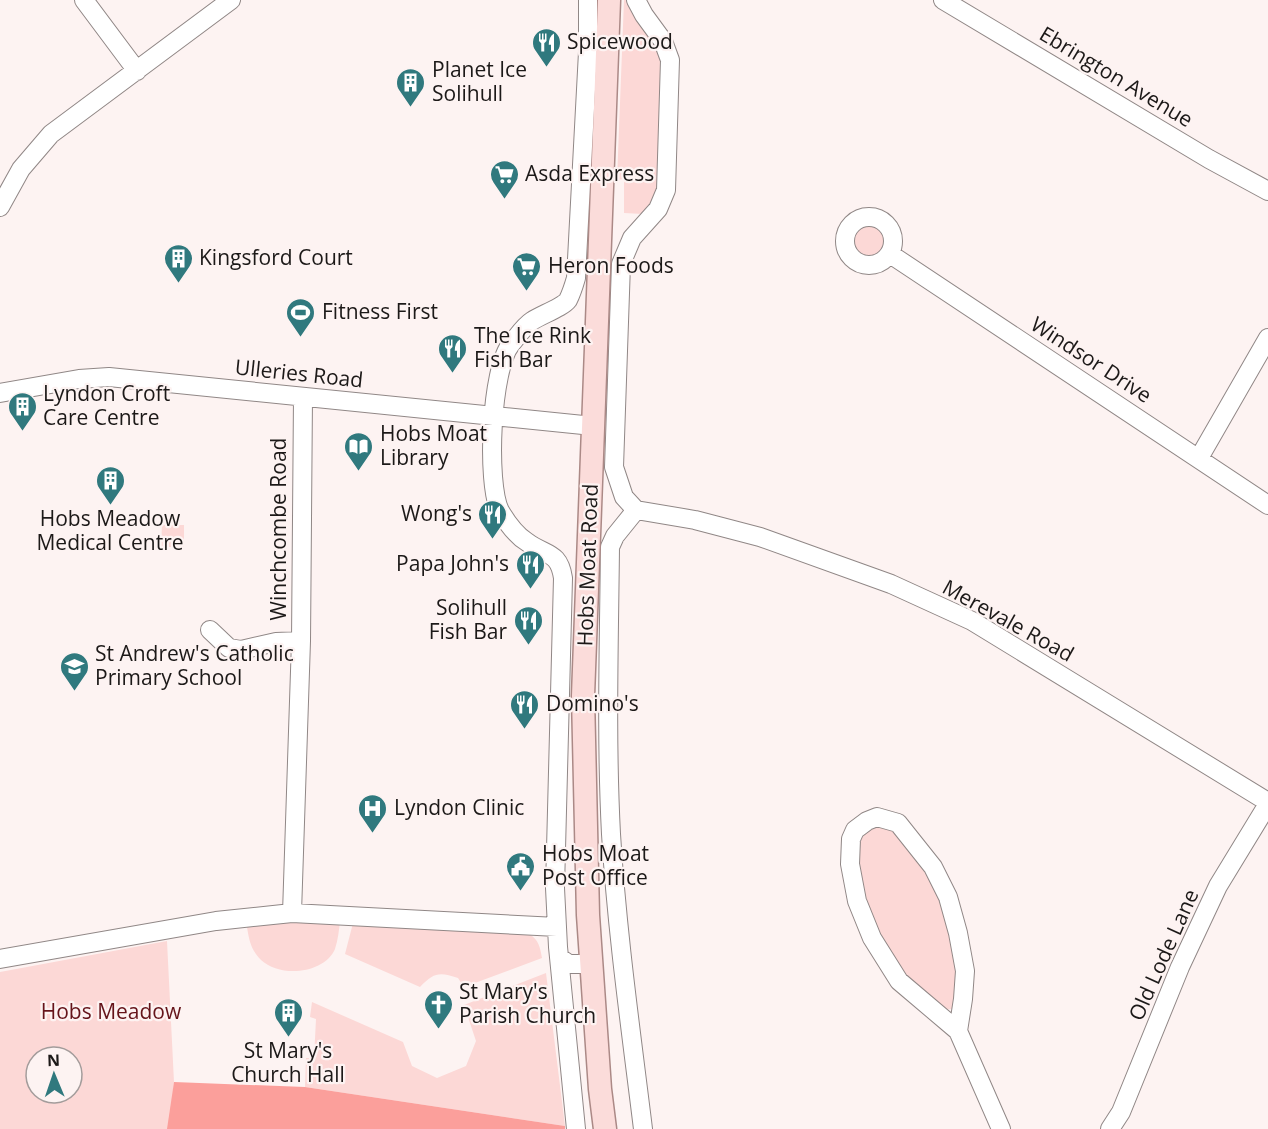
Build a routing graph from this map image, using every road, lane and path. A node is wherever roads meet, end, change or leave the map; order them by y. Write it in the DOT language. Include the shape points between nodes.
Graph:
graph roads {
  1 [pos="84,0"];
  2 [pos="231,0"];
  3 [pos="588,0"];
  4 [pos="609,0"];
  5 [pos="636,0"];
  6 [pos="943,0"];
  7 [pos="597,52"];
  8 [pos="136,71"];
  9 [pos="1268,191"];
  10 [pos="0,207"];
  11 [pos="890,254"];
  12 [pos="588,255"];
  13 [pos="1268,338"];
  14 [pos="0,393"];
  15 [pos="303,397"];
  16 [pos="493,417"];
  17 [pos="593,426"];
  18 [pos="1199,458"];
  19 [pos="1268,505"];
  20 [pos="636,510"];
  21 [pos="210,630"];
  22 [pos="301,641"];
  23 [pos="1268,803"];
  24 [pos="586,876"];
  25 [pos="556,877"];
  26 [pos="292,913"];
  27 [pos="557,927"];
  28 [pos="560,958"];
  29 [pos="0,959"];
  30 [pos="591,964"];
  31 [pos="958,1031"];
  32 [pos="576,1129"];
  33 [pos="605,1129"];
  34 [pos="643,1129"];
  35 [pos="1001,1129"];
  36 [pos="1110,1129"];
  1 -- 8 [label="street"];
  2 -- 8 [label="street"];
  3 -- 7 [label="street"];
  4 -- 7 [label="main road, Hobs Moat Road"];
  5 -- 20 [label="street, Hobs Moat Road" via="663,41 670,60 666,190 658,209 632,238 621,264 614,467 624,497"];
  6 -- 9 [label="street, Ebrington Avenue"];
  7 -- 12 [label="main road, Hobs Moat Road"];
  8 -- 10 [label="street" via="51,134 21,169"];
  11 -- 18 [label="street, Windsor Drive"];
  12 -- 16 [label="street, Hobs Moat Road" via="567,302 531,322 508,347"];
  12 -- 17 [label="main road, Hobs Moat Road"];
  13 -- 18 [label="street"];
  14 -- 15 [label="street, Ulleries Road" via="110,377"];
  15 -- 16 [label="street, Ulleries Road"];
  15 -- 22 [label="street, Winchcombe Road"];
  16 -- 17 [label="street, Ulleries Road"];
  16 -- 25 [label="street, Hobs Moat Road" via="491,473 501,512 526,542 557,558 564,578"];
  17 -- 24 [label="main road, Hobs Moat Road" via="583,696"];
  18 -- 19 [label="street, Windsor Drive"];
  20 -- 23 [label="street, Merevale Road" via="760,537 891,585 972,621"];
  20 -- 34 [label="street" via="610,547 608,745 620,948"];
  21 -- 22 [label="street" via="229,648 242,650"];
  22 -- 26 [label="street, Winchcombe Road"];
  23 -- 36 [label="street, Old Lode Lane" via="1218,886 1180,966 1121,1112"];
  24 -- 25 [label="street"];
  24 -- 30 [label="main road, Hobs Moat Road"];
  25 -- 27 [label="street, Hobs Moat Road"];
  26 -- 27 [label="street"];
  26 -- 29 [label="street" via="216,921"];
  27 -- 28 [label="street, Hobs Moat Road"];
  28 -- 30 [label="street" via="570,964"];
  28 -- 32 [label="street, Hobs Moat Road"];
  30 -- 33 [label="main road, Hobs Moat Road"];
  31 -- 31 [label="street" via="899,981 872,938 857,901 850,864 851,839 867,821 878,817 898,823 933,867 948,897 965,970"];
  31 -- 35 [label="street"];
}
